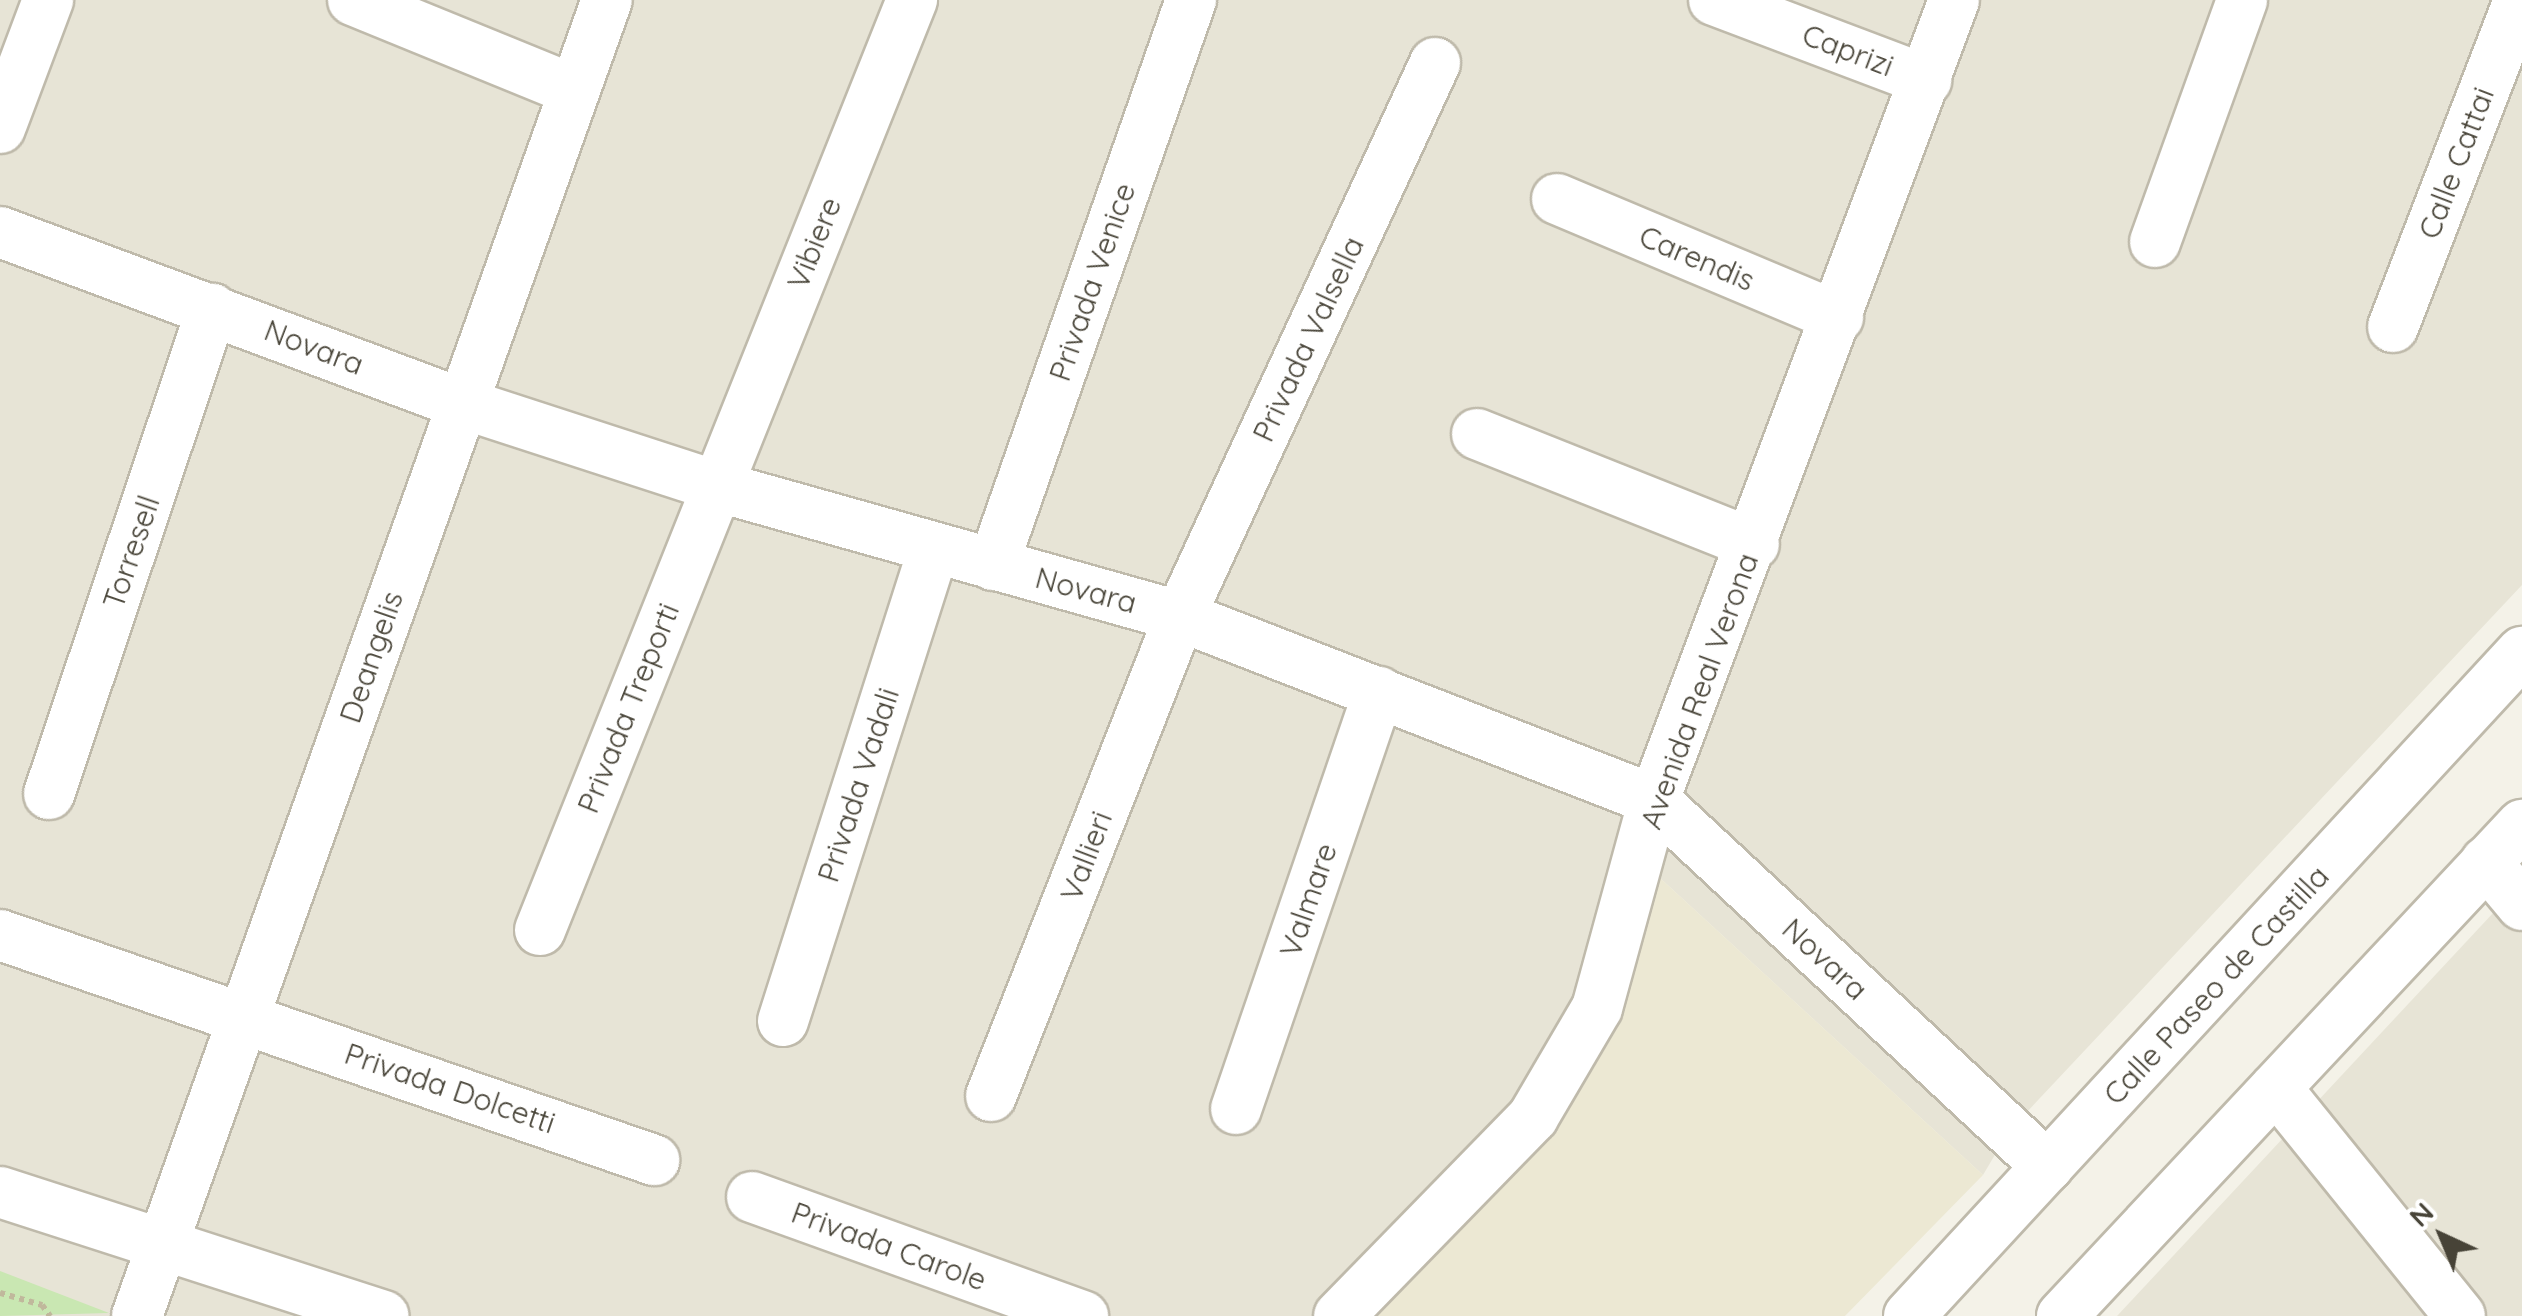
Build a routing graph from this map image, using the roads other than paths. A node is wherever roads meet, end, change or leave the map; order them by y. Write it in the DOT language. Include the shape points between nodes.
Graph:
graph roads {
  1 [pos="48,0"];
  2 [pos="353,0"];
  3 [pos="608,0"];
  4 [pos="912,0"];
  5 [pos="1191,0"];
  6 [pos="1714,0"];
  7 [pos="1954,0"];
  8 [pos="2242,0"];
  9 [pos="2518,0"];
  10 [pos="1436,62"];
  11 [pos="1926,80"];
  12 [pos="574,90"];
  13 [pos="0,128"];
  14 [pos="1557,199"];
  15 [pos="0,232"];
  16 [pos="2155,242"];
  17 [pos="212,309"];
  18 [pos="1838,317"];
  19 [pos="2393,327"];
  20 [pos="458,402"];
  21 [pos="1477,434"];
  22 [pos="716,486"];
  23 [pos="1754,544"];
  24 [pos="933,550"];
  25 [pos="993,565"];
  26 [pos="1180,616"];
  27 [pos="2522,652"];
  28 [pos="1379,692"];
  29 [pos="49,794"];
  30 [pos="1654,800"];
  31 [pos="2522,824"];
  32 [pos="2486,862"];
  33 [pos="2522,905"];
  34 [pos="540,930"];
  35 [pos="0,935"];
  36 [pos="246,1017"];
  37 [pos="783,1021"];
  38 [pos="2276,1088"];
  39 [pos="991,1096"];
  40 [pos="1236,1109"];
  41 [pos="654,1160"];
  42 [pos="2048,1167"];
  43 [pos="0,1192"];
  44 [pos="752,1196"];
  45 [pos="164,1242"];
  46 [pos="137,1316"];
  47 [pos="382,1316"];
  48 [pos="1083,1316"];
  49 [pos="1340,1316"];
  50 [pos="1908,1316"];
  51 [pos="2062,1316"];
  52 [pos="2460,1316"];
  1 -- 13 [label="street"];
  2 -- 12 [label="street"];
  3 -- 12 [label="street, Deangelis"];
  4 -- 22 [label="street, Vibiere"];
  5 -- 25 [label="street, Privada Venice"];
  6 -- 11 [label="street, Caprizi"];
  7 -- 11 [label="street, Avenida Real Verona"];
  8 -- 16 [label="street"];
  9 -- 19 [label="street, Calle Cattai"];
  10 -- 26 [label="street, Privada Valsella"];
  11 -- 18 [label="street, Avenida Real Verona"];
  12 -- 20 [label="street, Deangelis"];
  14 -- 18 [label="street, Carendis"];
  15 -- 17 [label="street, Novara"];
  17 -- 20 [label="street, Novara"];
  17 -- 29 [label="street, Torresell"];
  18 -- 23 [label="street, Avenida Real Verona"];
  20 -- 22 [label="street, Novara"];
  20 -- 36 [label="street, Deangelis"];
  21 -- 23 [label="street"];
  22 -- 24 [label="street, Novara"];
  22 -- 34 [label="street, Privada Treporti"];
  23 -- 30 [label="street, Avenida Real Verona"];
  24 -- 25 [label="street, Novara"];
  24 -- 37 [label="street, Privada Vadali"];
  25 -- 26 [label="street, Novara"];
  26 -- 28 [label="street, Novara"];
  26 -- 39 [label="street, Vallieri"];
  27 -- 42 [label="street, Calle Paseo de Castilla"];
  28 -- 30 [label="street, Novara"];
  28 -- 40 [label="street, Valmare"];
  30 -- 42 [label="street, Novara"];
  30 -- 49 [label="street, Avenida Real Verona" via="1597,1008 1533,1117"];
  31 -- 32 [label="street"];
  32 -- 33 [label="street"];
  32 -- 38 [label="street"];
  35 -- 36 [label="street, Privada Dolcetti"];
  36 -- 41 [label="street, Privada Dolcetti"];
  36 -- 45 [label="street, Deangelis"];
  38 -- 51 [label="street"];
  38 -- 52 [label="street"];
  42 -- 50 [label="street, Calle Paseo de Castilla"];
  43 -- 45 [label="street"];
  44 -- 48 [label="street, Privada Carole"];
  45 -- 46 [label="street, Deangelis"];
  45 -- 47 [label="street"];
}
